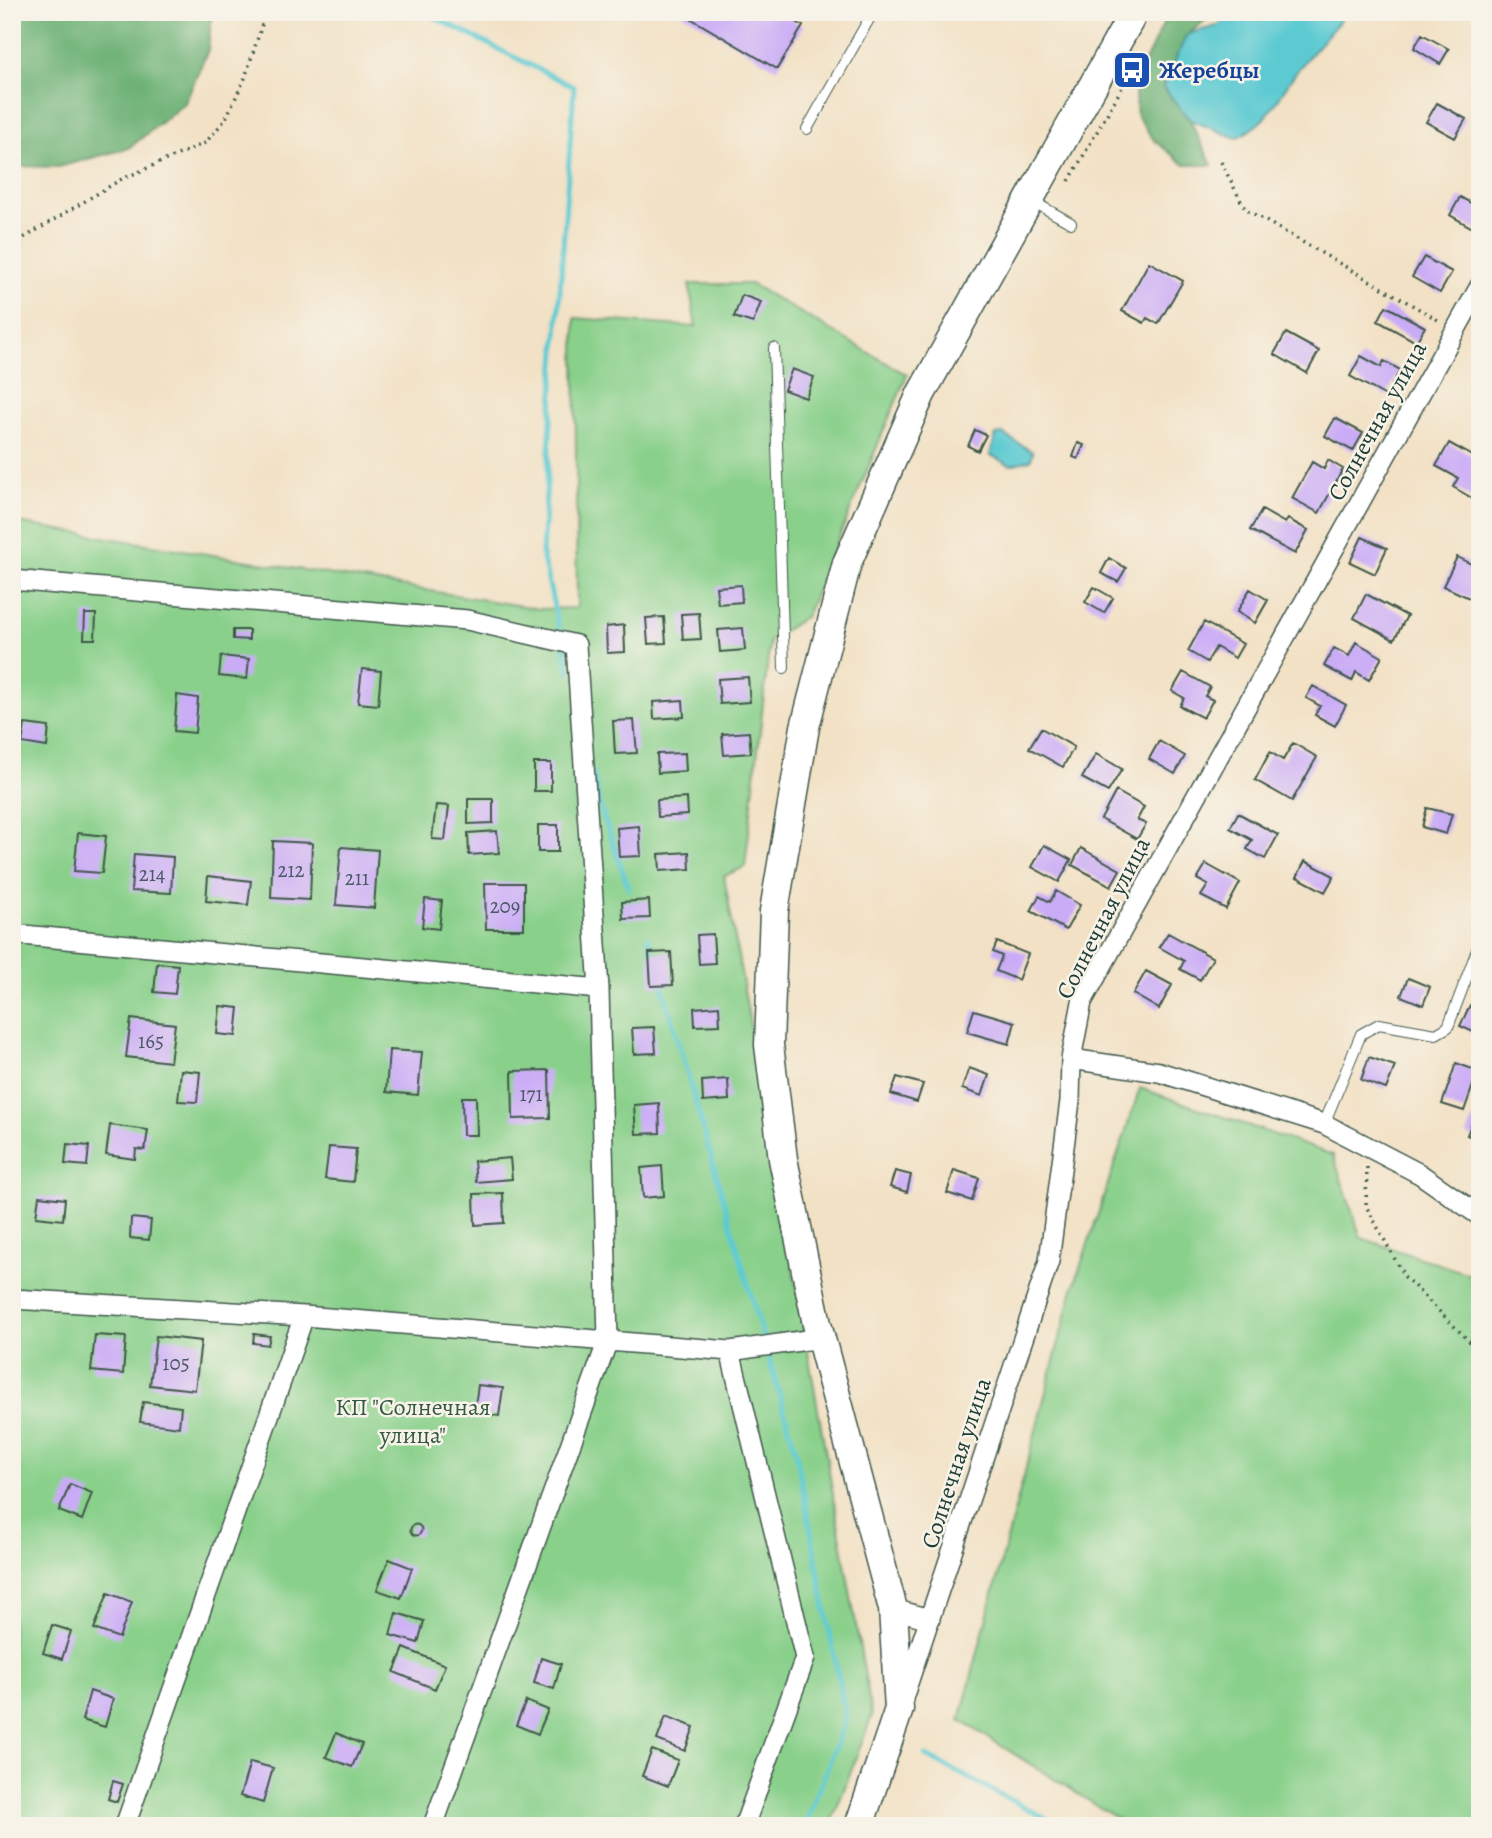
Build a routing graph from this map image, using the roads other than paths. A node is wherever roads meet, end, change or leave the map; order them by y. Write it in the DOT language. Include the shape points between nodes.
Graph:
graph roads {
  1 [pos="873,12"];
  2 [pos="1134,12"];
  3 [pos="807,129"];
  4 [pos="1029,199"];
  5 [pos="1071,223"];
  6 [pos="1479,290"];
  7 [pos="774,348"];
  8 [pos="12,580"];
  9 [pos="784,668"];
  10 [pos="12,934"];
  11 [pos="1480,942"];
  12 [pos="599,989"];
  13 [pos="1070,1059"];
  14 [pos="1324,1124"];
  15 [pos="1480,1216"];
  16 [pos="12,1299"];
  17 [pos="304,1316"];
  18 [pos="821,1338"];
  19 [pos="608,1340"];
  20 [pos="730,1351"];
  21 [pos="894,1609"];
  22 [pos="930,1619"];
  23 [pos="899,1709"];
  24 [pos="125,1826"];
  25 [pos="433,1826"];
  26 [pos="744,1826"];
  27 [pos="859,1826"];
  1 -- 3 [label="lane"];
  2 -- 4 [label="main road"];
  4 -- 5 [label="lane"];
  4 -- 18 [label="main road" via="920,394 848,563 804,727 774,911 769,1045 783,1159"];
  6 -- 13 [label="street, Солнечная улица" via="1082,1002"];
  7 -- 9 [label="lane"];
  8 -- 12 [label="street" via="467,620 576,645"];
  10 -- 12 [label="street"];
  11 -- 14 [label="lane" via="1448,1027 1436,1034 1380,1024 1361,1034"];
  12 -- 19 [label="street"];
  13 -- 14 [label="street" via="1159,1072"];
  13 -- 22 [label="street, Солнечная улица" via="1070,1101 1049,1261"];
  14 -- 15 [label="street" via="1420,1174"];
  16 -- 17 [label="street"];
  17 -- 19 [label="street"];
  17 -- 24 [label="street"];
  18 -- 20 [label="street"];
  18 -- 21 [label="main road"];
  19 -- 20 [label="street"];
  19 -- 25 [label="street"];
  20 -- 26 [label="street" via="805,1658"];
  21 -- 22 [label="street"];
  21 -- 23 [label="main road"];
  22 -- 23 [label="street, Солнечная улица"];
  23 -- 27 [label="main road"];
}
